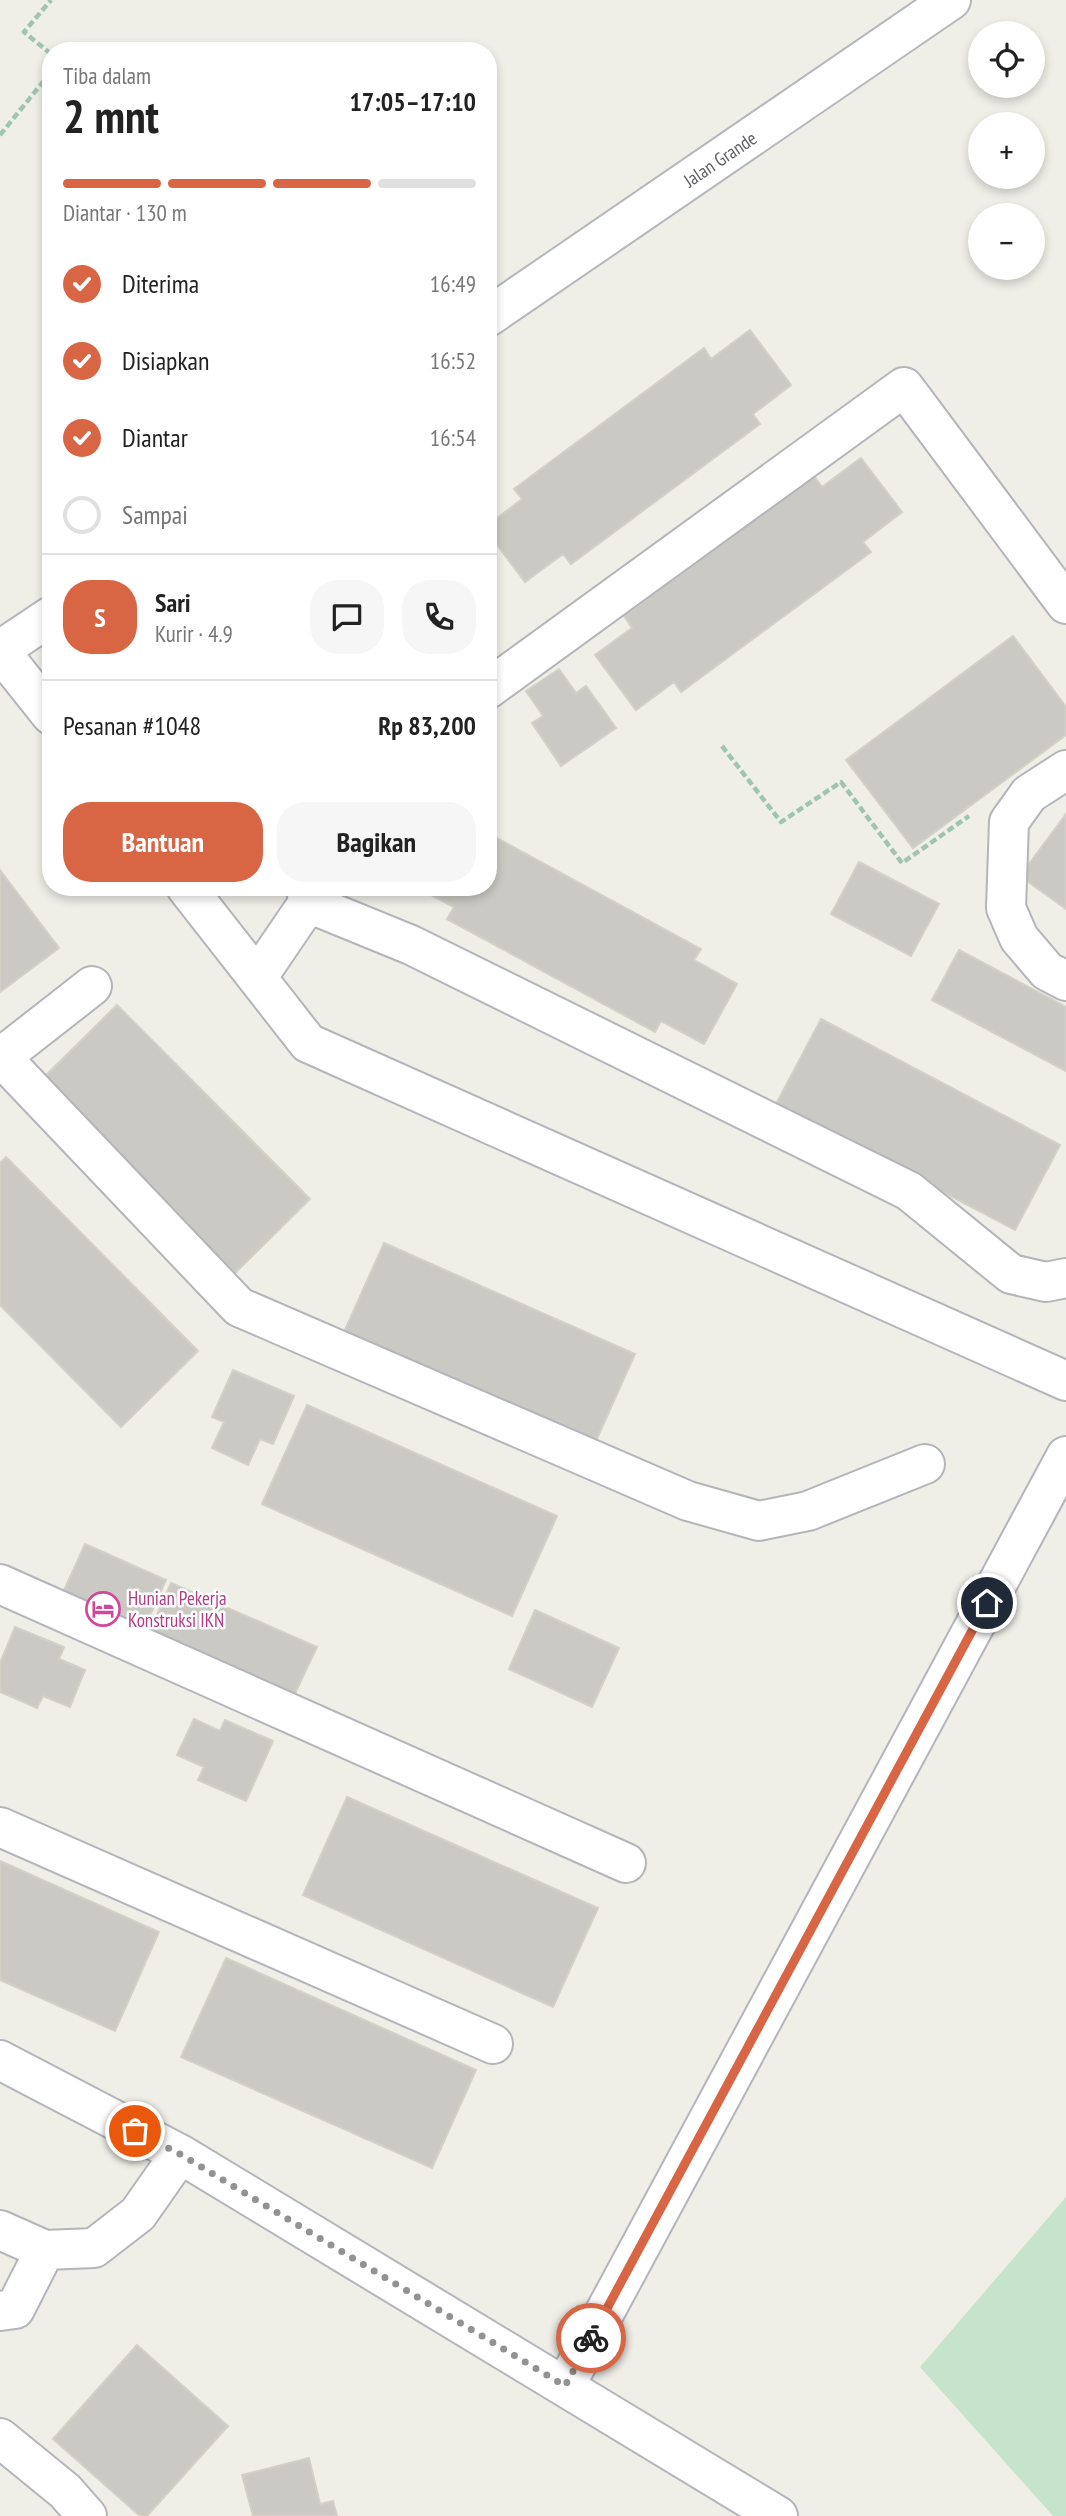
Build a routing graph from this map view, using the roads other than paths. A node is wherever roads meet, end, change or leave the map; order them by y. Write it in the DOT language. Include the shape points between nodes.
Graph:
graph roads {
  1 [pos="951,0"];
  2 [pos="497,311"];
  3 [pos="1066,604"];
  4 [pos="42,622"];
  5 [pos="0,651"];
  6 [pos="497,683"];
  7 [pos="42,704"];
  8 [pos="1066,771"];
  9 [pos="193,896"];
  10 [pos="306,896"];
  11 [pos="309,896"];
  12 [pos="257,978"];
  13 [pos="1066,981"];
  14 [pos="92,986"];
  15 [pos="1,1057"];
  16 [pos="1066,1278"];
  17 [pos="1066,1381"];
  18 [pos="1066,1456"];
  19 [pos="925,1464"];
  20 [pos="0,1584"];
  21 [pos="0,1827"];
  22 [pos="626,1863"];
  23 [pos="493,2044"];
  24 [pos="0,2060"];
  25 [pos="180,2154"];
  26 [pos="0,2230"];
  27 [pos="45,2250"];
  28 [pos="0,2311"];
  29 [pos="565,2386"];
  30 [pos="0,2438"];
  31 [pos="87,2516"];
  32 [pos="778,2516"];
  1 -- 2 [label="street, Jalan Grande"];
  3 -- 6 [label="street" via="904,387"];
  4 -- 5 [label="street"];
  5 -- 7 [label="street"];
  8 -- 13 [label="street" via="1030,794 1009,822 1006,908 1019,938 1047,971"];
  9 -- 12 [label="street"];
  10 -- 12 [label="street"];
  11 -- 16 [label="street" via="909,1191 1011,1274 1046,1282"];
  12 -- 17 [label="street" via="308,1043"];
  14 -- 15 [label="street"];
  15 -- 19 [label="street" via="239,1307 688,1501 759,1521 808,1511"];
  18 -- 29 [label="street"];
  20 -- 22 [label="street"];
  21 -- 23 [label="street"];
  24 -- 25 [label="street"];
  25 -- 27 [label="street" via="138,2214 94,2248"];
  25 -- 29 [label="street"];
  26 -- 27 [label="street"];
  27 -- 28 [label="street" via="15,2309"];
  29 -- 32 [label="street"];
  30 -- 31 [label="street" via="65,2491"];
}
